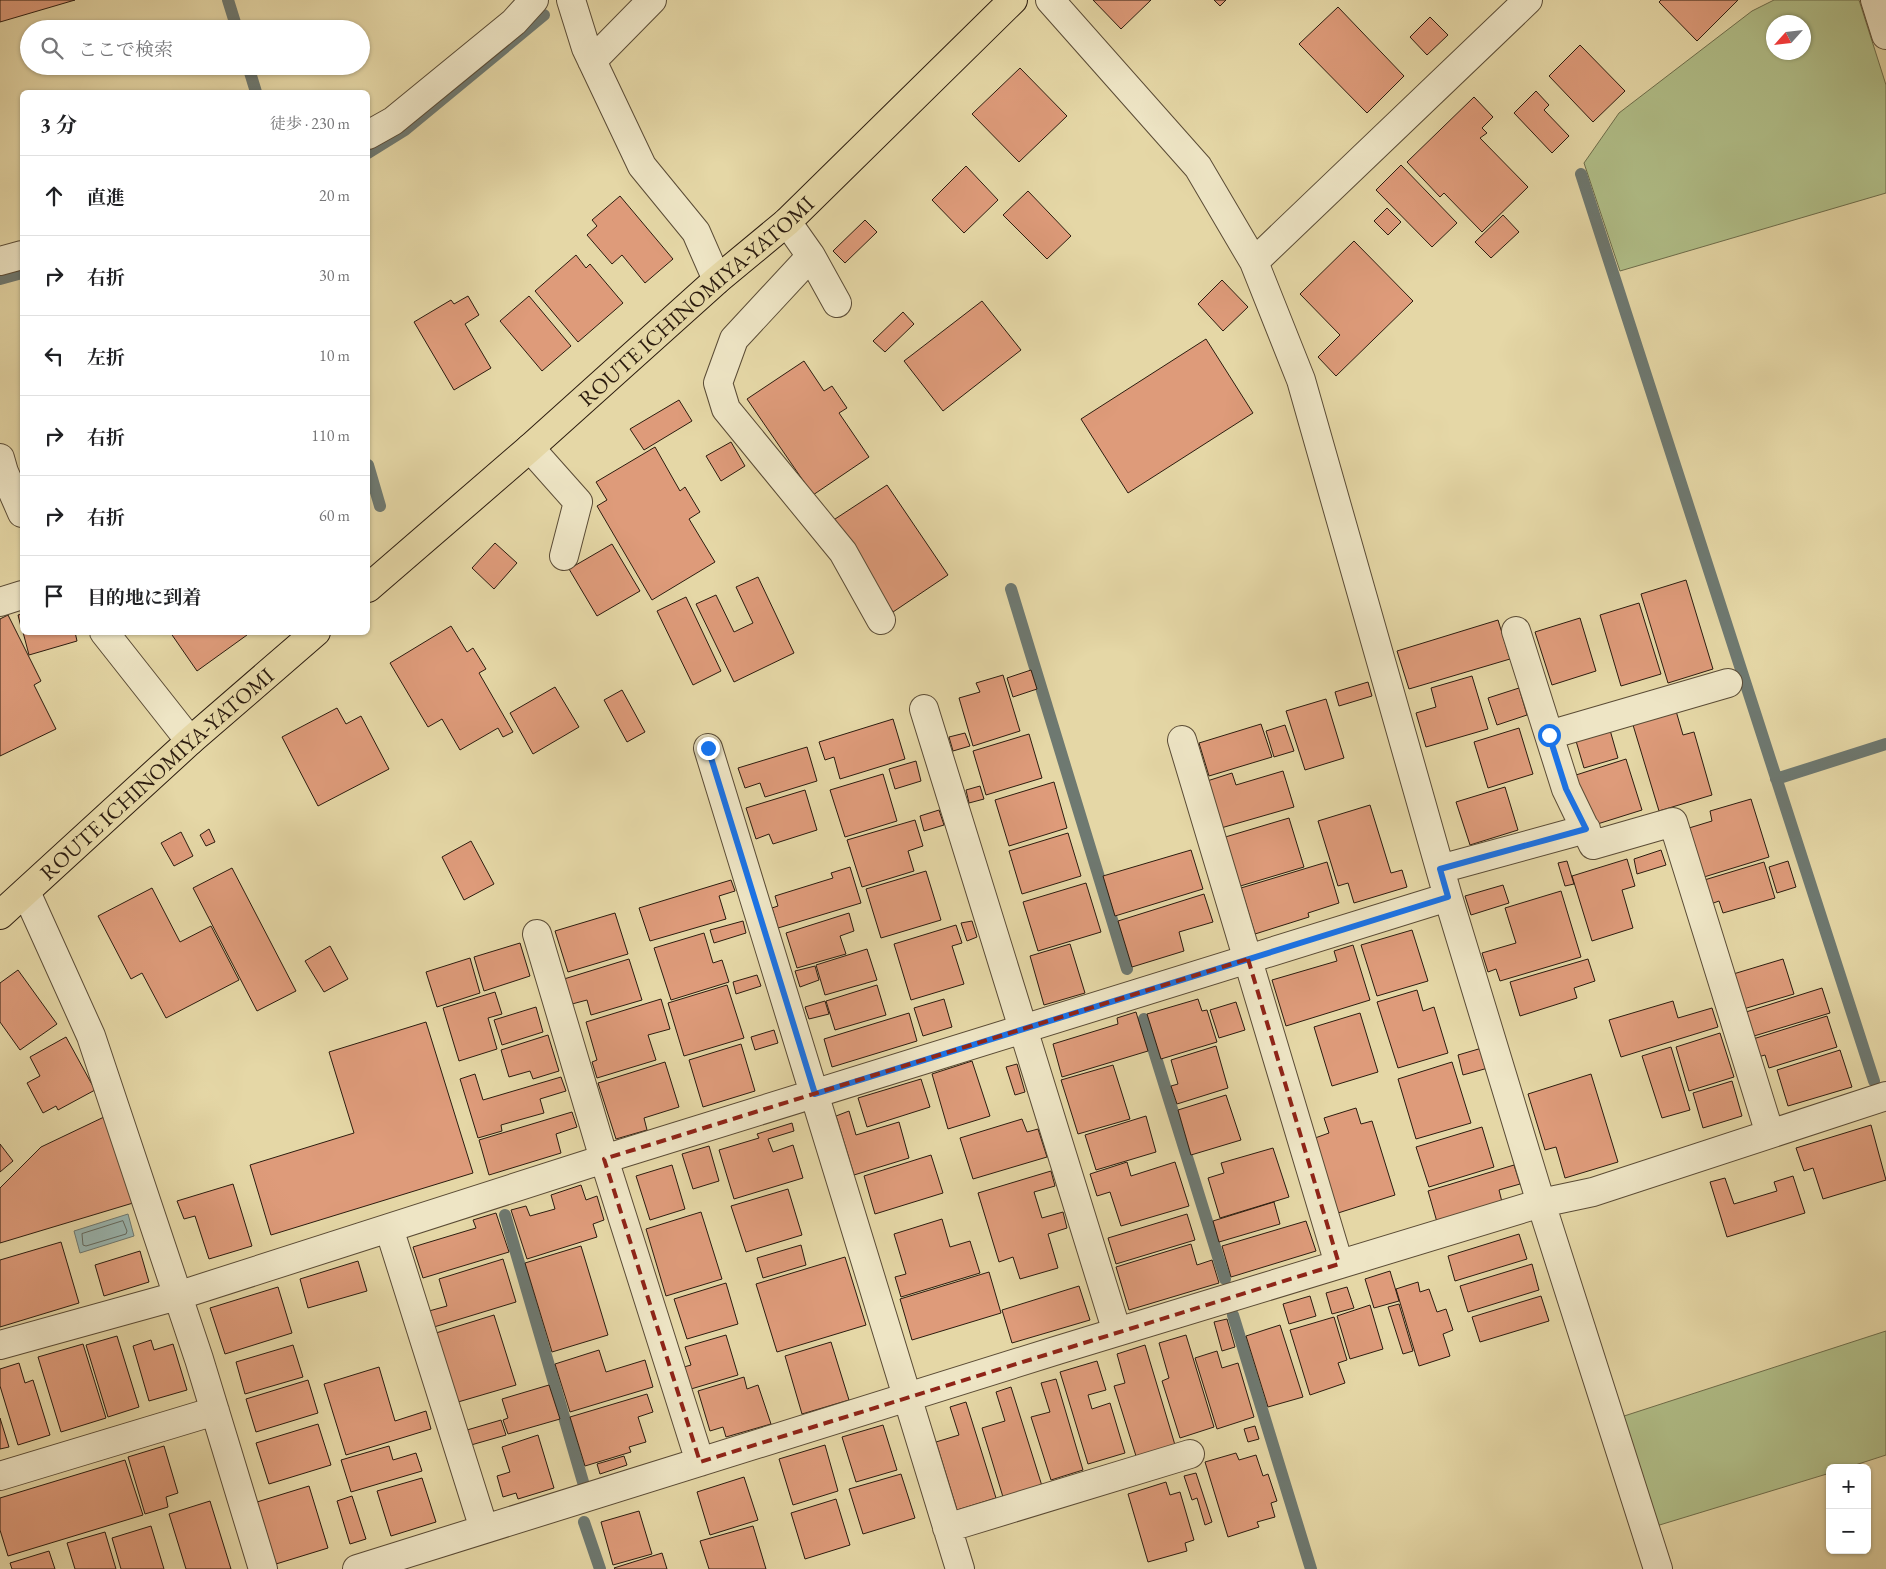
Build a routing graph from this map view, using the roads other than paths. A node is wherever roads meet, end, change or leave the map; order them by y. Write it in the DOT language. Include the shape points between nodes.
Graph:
graph roads {
  1 [pos="534,0"];
  2 [pos="571,0"];
  3 [pos="652,0"];
  4 [pos="1013,0"];
  5 [pos="1050,0"];
  6 [pos="1528,0"];
  7 [pos="1875,0"];
  8 [pos="1886,36"];
  9 [pos="592,61"];
  10 [pos="370,135"];
  11 [pos="787,222"];
  12 [pos="20,256"];
  13 [pos="811,256"];
  14 [pos="0,262"];
  15 [pos="1254,262"];
  16 [pos="717,280"];
  17 [pos="837,303"];
  18 [pos="530,448"];
  19 [pos="0,458"];
  20 [pos="20,508"];
  21 [pos="564,556"];
  22 [pos="370,586"];
  23 [pos="20,596"];
  24 [pos="0,602"];
  25 [pos="881,620"];
  26 [pos="1516,631"];
  27 [pos="106,635"];
  28 [pos="312,635"];
  29 [pos="1728,683"];
  30 [pos="924,709"];
  31 [pos="1549,735"];
  32 [pos="190,740"];
  33 [pos="1182,740"];
  34 [pos="708,748"];
  35 [pos="1586,829"];
  36 [pos="1440,869"];
  37 [pos="26,892"];
  38 [pos="1448,897"];
  39 [pos="0,915"];
  40 [pos="537,934"];
  41 [pos="1248,958"];
  42 [pos="1023,1029"];
  43 [pos="815,1094"];
  44 [pos="1886,1096"];
  45 [pos="1770,1134"];
  46 [pos="604,1159"];
  47 [pos="1541,1204"];
  48 [pos="389,1228"];
  49 [pos="1339,1264"];
  50 [pos="177,1296"];
  51 [pos="1116,1332"];
  52 [pos="0,1345"];
  53 [pos="907,1397"];
  54 [pos="215,1411"];
  55 [pos="1190,1454"];
  56 [pos="700,1462"];
  57 [pos="0,1476"];
  58 [pos="947,1528"];
  59 [pos="484,1529"];
  60 [pos="263,1569"];
  61 [pos="357,1569"];
  62 [pos="960,1569"];
  63 [pos="1658,1569"];
  1 -- 10 [label="street" via="514,22 393,121"];
  2 -- 9 [label="street"];
  3 -- 9 [label="street"];
  4 -- 11 [label="main road, ROUTE ICHINOMIYA-YATOMI"];
  5 -- 15 [label="street" via="1198,167"];
  6 -- 15 [label="street"];
  7 -- 8 [label="street"];
  9 -- 16 [label="street" via="642,166 696,232"];
  11 -- 13 [label="street"];
  11 -- 16 [label="main road, ROUTE ICHINOMIYA-YATOMI"];
  12 -- 14 [label="street"];
  13 -- 17 [label="street"];
  13 -- 25 [label="street" via="734,339 718,383 726,410 843,552"];
  15 -- 36 [label="street" via="1301,380"];
  16 -- 18 [label="main road, ROUTE ICHINOMIYA-YATOMI"];
  18 -- 21 [label="street" via="578,502"];
  18 -- 22 [label="main road, ROUTE ICHINOMIYA-YATOMI"];
  19 -- 20 [label="street"];
  23 -- 24 [label="street"];
  26 -- 31 [label="street"];
  27 -- 32 [label="street"];
  28 -- 32 [label="main road, ROUTE ICHINOMIYA-YATOMI"];
  29 -- 31 [label="street"];
  30 -- 42 [label="street"];
  31 -- 35 [label="street" via="1566,789"];
  32 -- 37 [label="main road, ROUTE ICHINOMIYA-YATOMI"];
  33 -- 41 [label="street"];
  34 -- 43 [label="street"];
  35 -- 36 [label="street"];
  35 -- 45 [label="street" via="1593,845 1673,822"];
  36 -- 38 [label="street"];
  37 -- 39 [label="main road, ROUTE ICHINOMIYA-YATOMI"];
  37 -- 50 [label="street" via="91,1036"];
  38 -- 41 [label="street"];
  38 -- 47 [label="street"];
  40 -- 46 [label="street"];
  41 -- 42 [label="street"];
  41 -- 49 [label="street"];
  42 -- 43 [label="street"];
  42 -- 51 [label="street"];
  43 -- 46 [label="street"];
  43 -- 53 [label="street"];
  44 -- 45 [label="street"];
  45 -- 47 [label="street" via="1593,1192"];
  46 -- 48 [label="street"];
  46 -- 56 [label="street"];
  47 -- 49 [label="street"];
  47 -- 63 [label="street"];
  48 -- 50 [label="street"];
  48 -- 59 [label="street"];
  49 -- 51 [label="street"];
  50 -- 52 [label="street"];
  50 -- 54 [label="street"];
  51 -- 53 [label="street"];
  53 -- 56 [label="street"];
  53 -- 58 [label="street"];
  54 -- 57 [label="street"];
  54 -- 60 [label="street"];
  55 -- 58 [label="street"];
  56 -- 59 [label="street"];
  58 -- 62 [label="street"];
  59 -- 61 [label="street"];
}
